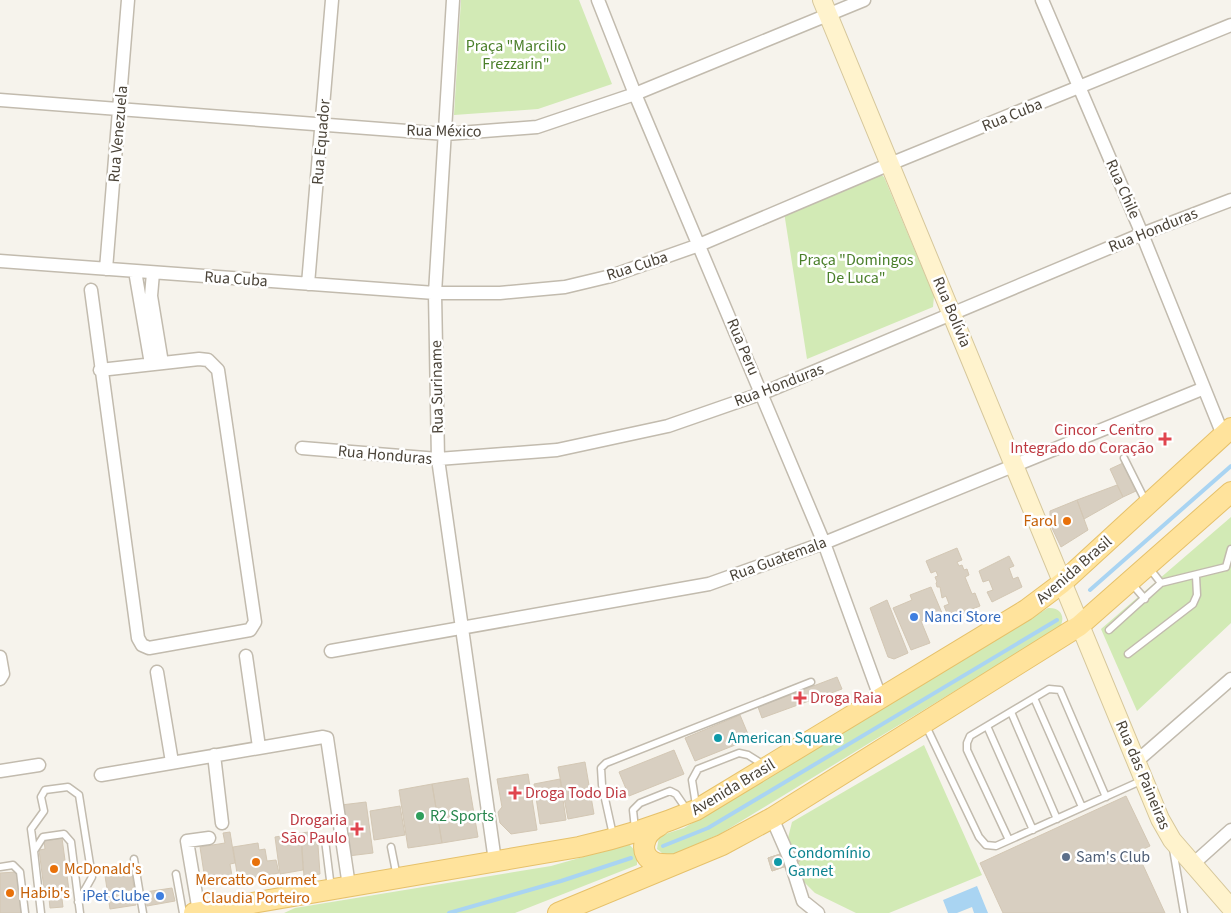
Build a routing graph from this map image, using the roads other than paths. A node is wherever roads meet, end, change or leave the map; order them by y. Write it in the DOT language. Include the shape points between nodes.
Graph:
graph roads {
  1 [pos="128,0"];
  2 [pos="332,0"];
  3 [pos="454,0"];
  4 [pos="598,0"];
  5 [pos="864,0"];
  6 [pos="1042,0"];
  7 [pos="825,7"];
  8 [pos="1231,25"];
  9 [pos="1079,88"];
  10 [pos="635,94"];
  11 [pos="0,100"];
  12 [pos="120,109"];
  13 [pos="322,126"];
  14 [pos="446,134"];
  15 [pos="890,164"];
  16 [pos="1231,200"];
  17 [pos="1142,234"];
  18 [pos="699,245"];
  19 [pos="0,260"];
  20 [pos="106,269"];
  21 [pos="135,271"];
  22 [pos="153,272"];
  23 [pos="308,284"];
  24 [pos="91,290"];
  25 [pos="434,293"];
  26 [pos="952,314"];
  27 [pos="157,363"];
  28 [pos="100,370"];
  29 [pos="1202,389"];
  30 [pos="763,393"];
  31 [pos="1227,431"];
  32 [pos="302,448"];
  33 [pos="1124,458"];
  34 [pos="438,459"];
  35 [pos="1015,464"];
  36 [pos="1231,492"];
  37 [pos="1147,504"];
  38 [pos="824,543"];
  39 [pos="1231,549"];
  40 [pos="1147,566"];
  41 [pos="1229,569"];
  42 [pos="1196,576"];
  43 [pos="1130,581"];
  44 [pos="1062,583"];
  45 [pos="1161,583"];
  46 [pos="1145,599"];
  47 [pos="1079,626"];
  48 [pos="463,629"];
  49 [pos="1109,630"];
  50 [pos="331,651"];
  51 [pos="1128,654"];
  52 [pos="246,656"];
  53 [pos="0,657"];
  54 [pos="157,672"];
  55 [pos="0,679"];
  56 [pos="1231,680"];
  57 [pos="811,682"];
  58 [pos="880,697"];
  59 [pos="1034,698"];
  60 [pos="1011,712"];
  61 [pos="924,723"];
  62 [pos="987,726"];
  63 [pos="259,747"];
  64 [pos="214,755"];
  65 [pos="1137,761"];
  66 [pos="172,762"];
  67 [pos="39,765"];
  68 [pos="767,767"];
  69 [pos="0,771"];
  70 [pos="101,774"];
  71 [pos="1144,780"];
  72 [pos="1106,797"];
  73 [pos="1082,807"];
  74 [pos="693,812"];
  75 [pos="772,818"];
  76 [pos="1057,819"];
  77 [pos="222,823"];
  78 [pos="663,824"];
  79 [pos="1033,830"];
  80 [pos="1231,830"];
  81 [pos="636,832"];
  82 [pos="209,838"];
  83 [pos="614,839"];
  84 [pos="325,840"];
  85 [pos="1009,840"];
  86 [pos="1172,840"];
  87 [pos="391,847"];
  88 [pos="34,851"];
  89 [pos="134,859"];
  90 [pos="495,861"];
  91 [pos="676,864"];
  92 [pos="1192,864"];
  93 [pos="0,867"];
  94 [pos="176,874"];
  95 [pos="397,878"];
  96 [pos="340,888"];
  97 [pos="281,898"];
  98 [pos="78,902"];
  99 [pos="234,906"];
  100 [pos="1231,908"];
  101 [pos="25,913"];
  102 [pos="41,913"];
  103 [pos="80,913"];
  104 [pos="143,913"];
  105 [pos="192,913"];
  106 [pos="255,913"];
  107 [pos="268,913"];
  108 [pos="558,913"];
  109 [pos="818,913"];
  110 [pos="1184,913"];
  1 -- 12 [label="street, Rua Venezuela"];
  2 -- 13 [label="street, Rua Equador"];
  3 -- 14 [label="street, Rua Suriname"];
  4 -- 10 [label="street, Rua Peru"];
  5 -- 7 [label="street, Rua México"];
  6 -- 9 [label="street, Rua Chile"];
  7 -- 10 [label="street, Rua México"];
  7 -- 15 [label="main road, Rua Bolívia"];
  8 -- 9 [label="street, Rua Cuba"];
  9 -- 15 [label="street, Rua Cuba"];
  9 -- 17 [label="street, Rua Chile"];
  10 -- 14 [label="street, Rua México" via="538,127"];
  10 -- 18 [label="street, Rua Peru"];
  11 -- 12 [label="street, Rua México"];
  12 -- 13 [label="street, Rua México"];
  12 -- 20 [label="street, Rua Venezuela"];
  13 -- 14 [label="street, Rua México"];
  13 -- 23 [label="street, Rua Equador"];
  14 -- 25 [label="street, Rua Suriname"];
  15 -- 18 [label="street, Rua Cuba"];
  15 -- 26 [label="main road, Rua Bolívia"];
  16 -- 17 [label="street, Rua Honduras"];
  17 -- 26 [label="street, Rua Honduras"];
  17 -- 29 [label="street, Rua Chile"];
  18 -- 25 [label="street, Rua Cuba" via="611,276 565,287 500,293"];
  18 -- 30 [label="street, Rua Peru"];
  19 -- 20 [label="street, Rua Cuba"];
  20 -- 21 [label="street, Rua Cuba"];
  21 -- 22 [label="street, Rua Cuba"];
  21 -- 27 [label="street"];
  22 -- 23 [label="street, Rua Cuba"];
  22 -- 27 [label="street" via="151,296"];
  23 -- 25 [label="street, Rua Cuba"];
  24 -- 28 [label="street"];
  25 -- 34 [label="street, Rua Suriname"];
  26 -- 30 [label="street, Rua Honduras"];
  26 -- 35 [label="main road, Rua Bolívia"];
  27 -- 28 [label="street"];
  27 -- 28 [label="street" via="208,360 214,364 221,378 255,622 250,630 149,648 142,645 138,638"];
  29 -- 31 [label="street, Rua Chile"];
  29 -- 35 [label="street, Rua Guatemala"];
  30 -- 34 [label="street, Rua Honduras" via="668,426 557,450"];
  30 -- 38 [label="street, Rua Peru"];
  31 -- 37 [label="main road, Avenida Brasil"];
  32 -- 34 [label="street, Rua Honduras"];
  33 -- 37 [label="lane"];
  34 -- 48 [label="street, Rua Suriname"];
  35 -- 38 [label="street, Rua Guatemala"];
  35 -- 44 [label="main road, Rua Bolívia"];
  36 -- 40 [label="main road"];
  37 -- 44 [label="main road, Avenida Brasil"];
  38 -- 48 [label="street, Rua Guatemala" via="709,584"];
  38 -- 58 [label="street, Rua Peru"];
  39 -- 41 [label="lane"];
  40 -- 43 [label="main road"];
  40 -- 45 [label="lane"];
  41 -- 42 [label="lane"];
  42 -- 45 [label="lane"];
  42 -- 51 [label="lane" via="1197,595 1193,604"];
  43 -- 46 [label="lane"];
  43 -- 47 [label="main road"];
  44 -- 47 [label="main road, Rua Bolívia"];
  44 -- 58 [label="main road, Avenida Brasil" via="1026,610"];
  45 -- 46 [label="lane"];
  46 -- 49 [label="lane"];
  47 -- 61 [label="main road"];
  47 -- 65 [label="main road, Rua das Paineiras"];
  48 -- 50 [label="street, Rua Guatemala"];
  48 -- 90 [label="street, Rua Suriname"];
  52 -- 63 [label="street"];
  53 -- 55 [label="street" via="3,674"];
  54 -- 66 [label="street"];
  56 -- 65 [label="street"];
  57 -- 83 [label="lane" via="606,763 601,768 602,785"];
  58 -- 68 [label="main road, Avenida Brasil"];
  59 -- 60 [label="lane"];
  59 -- 72 [label="lane" via="1049,689 1060,690"];
  59 -- 73 [label="lane"];
  60 -- 62 [label="lane"];
  60 -- 76 [label="lane"];
  61 -- 75 [label="main road"];
  61 -- 85 [label="lane" via="979,837 986,845 996,846"];
  62 -- 79 [label="lane"];
  62 -- 85 [label="lane" via="970,736 967,750"];
  63 -- 64 [label="street"];
  63 -- 96 [label="street" via="327,738"];
  64 -- 66 [label="street"];
  64 -- 77 [label="street"];
  65 -- 71 [label="main road, Rua das Paineiras"];
  66 -- 70 [label="street"];
  67 -- 69 [label="street"];
  68 -- 74 [label="main road, Avenida Brasil"];
  68 -- 74 [label="lane" via="739,752 698,770 692,780"];
  71 -- 72 [label="lane"];
  71 -- 86 [label="main road, Rua das Paineiras"];
  72 -- 73 [label="lane"];
  73 -- 76 [label="lane"];
  74 -- 78 [label="main road, Avenida Brasil"];
  74 -- 81 [label="lane" via="670,791 640,803 633,810"];
  75 -- 91 [label="main road" via="722,845"];
  75 -- 109 [label="street" via="803,901"];
  76 -- 79 [label="lane"];
  78 -- 81 [label="main road, Avenida Brasil"];
  78 -- 91 [label="main road" via="649,832 644,850 657,863"];
  79 -- 85 [label="lane"];
  80 -- 92 [label="street"];
  81 -- 83 [label="main road, Avenida Brasil"];
  82 -- 105 [label="street" via="187,841"];
  83 -- 90 [label="main road, Avenida Brasil"];
  84 -- 96 [label="lane"];
  86 -- 92 [label="main road, Rua das Paineiras"];
  86 -- 110 [label="lane"];
  87 -- 95 [label="lane"];
  88 -- 98 [label="lane" via="43,837 64,834 71,842"];
  88 -- 98 [label="lane" via="31,829 44,811 42,797 45,790 68,787 79,795 92,877"];
  88 -- 102 [label="lane"];
  89 -- 104 [label="lane"];
  90 -- 95 [label="main road, Avenida Brasil"];
  91 -- 108 [label="main road"];
  92 -- 100 [label="main road, Rua das Paineiras"];
  93 -- 101 [label="lane" via="13,865 20,872"];
  94 -- 105 [label="lane"];
  95 -- 96 [label="main road, Avenida Brasil"];
  96 -- 97 [label="main road, Avenida Brasil"];
  97 -- 99 [label="main road, Avenida Brasil"];
  97 -- 107 [label="main road" via="274,901"];
  98 -- 103 [label="lane"];
  99 -- 105 [label="main road, Avenida Brasil"];
  99 -- 106 [label="main road" via="245,907"];
}
